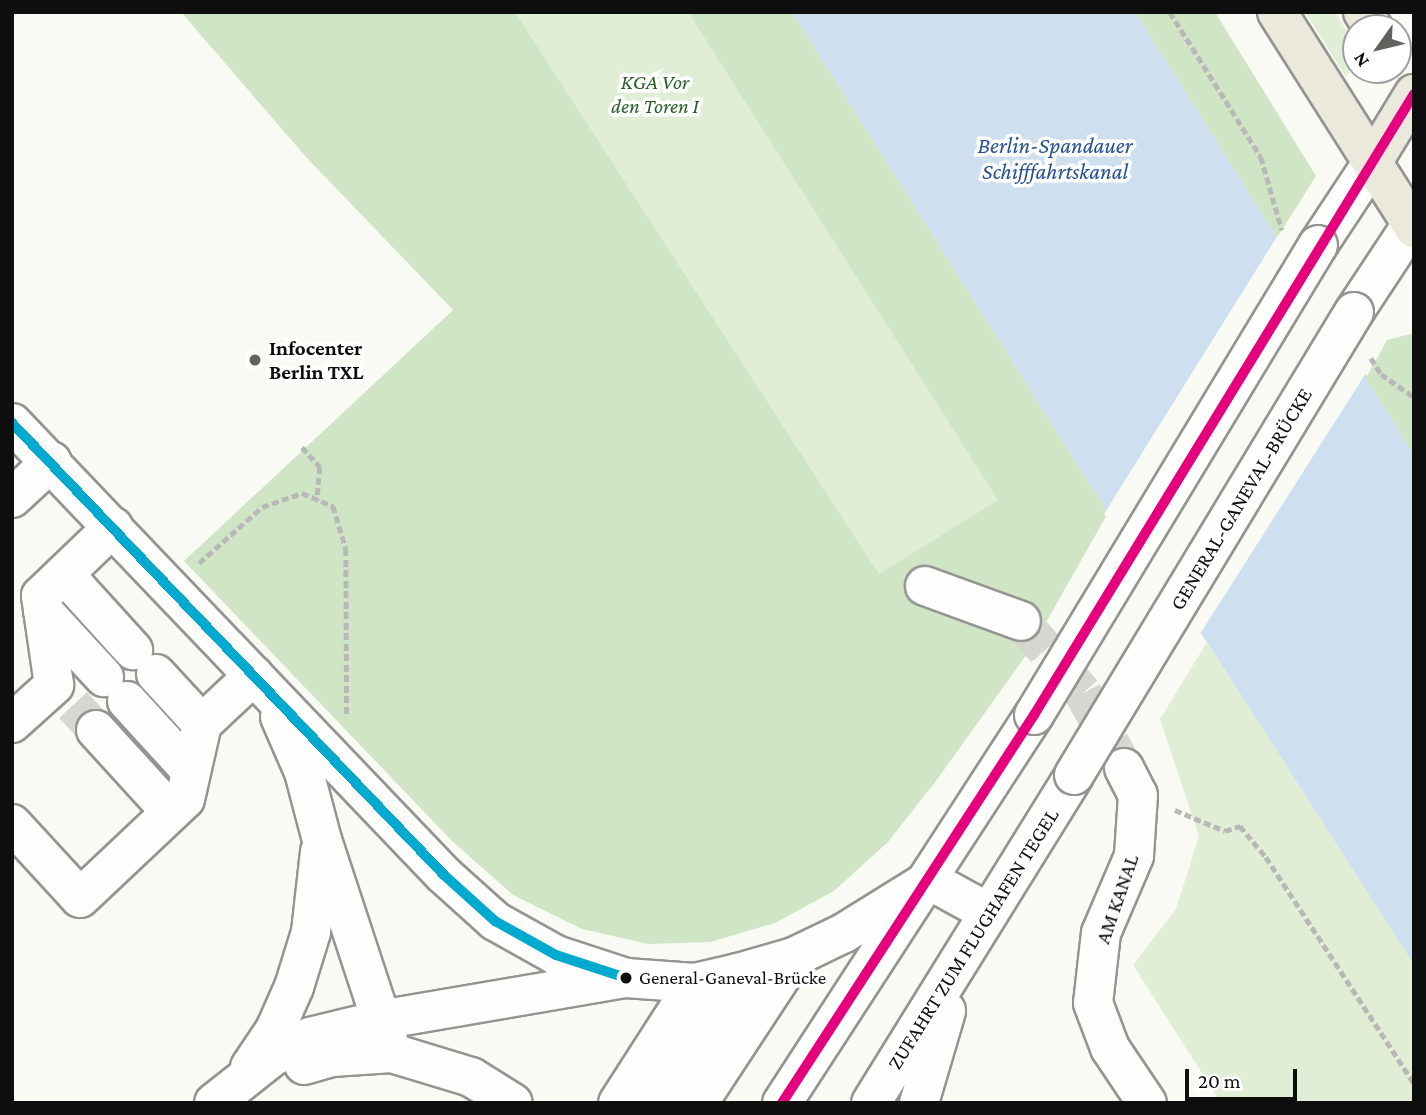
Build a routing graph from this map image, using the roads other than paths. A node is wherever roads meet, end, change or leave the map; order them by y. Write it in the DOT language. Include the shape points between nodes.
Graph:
graph roads {
  1 [pos="1277,12"];
  2 [pos="1414,93"];
  3 [pos="1372,163"];
  4 [pos="1413,224"];
  5 [pos="12,423"];
  6 [pos="52,461"];
  7 [pos="12,498"];
  8 [pos="113,527"];
  9 [pos="64,574"];
  10 [pos="925,586"];
  11 [pos="43,611"];
  12 [pos="1021,621"];
  13 [pos="261,683"];
  14 [pos="74,707"];
  15 [pos="12,723"];
  16 [pos="202,724"];
  17 [pos="191,771"];
  18 [pos="1074,775"];
  19 [pos="1131,781"];
  20 [pos="171,812"];
  21 [pos="12,824"];
  22 [pos="322,840"];
  23 [pos="929,880"];
  24 [pos="985,920"];
  25 [pos="794,957"];
  26 [pos="738,973"];
  27 [pos="626,978"];
  28 [pos="695,983"];
  29 [pos="386,1036"];
  30 [pos="226,1093"];
  31 [pos="513,1103"];
  32 [pos="618,1103"];
  33 [pos="656,1103"];
  34 [pos="698,1103"];
  35 [pos="782,1103"];
  36 [pos="871,1103"];
  37 [pos="919,1103"];
  38 [pos="1147,1103"];
  1 -- 3 [label="main road"];
  2 -- 3 [label="main road"];
  3 -- 4 [label="main road"];
  3 -- 23 [label="street, bridge" via="1302,240 1034,715"];
  4 -- 18 [label="street, GENERAL-GANEVAL-BRÜCKE, bridge" via="1354,312"];
  5 -- 6 [label="street"];
  6 -- 7 [label="street"];
  6 -- 8 [label="street"];
  8 -- 9 [label="street"];
  8 -- 13 [label="street"];
  9 -- 11 [label="street" via="41,596"];
  9 -- 16 [label="street"];
  10 -- 12 [label="street"];
  11 -- 14 [label="street"];
  11 -- 17 [label="street"];
  13 -- 16 [label="street"];
  13 -- 22 [label="street" via="304,772"];
  13 -- 27 [label="street" via="444,875 495,921 556,955"];
  14 -- 15 [label="street"];
  14 -- 20 [label="street"];
  16 -- 17 [label="street"];
  17 -- 20 [label="street" via="185,799"];
  18 -- 24 [label="street, ZUFAHRT ZUM FLUGHAFEN TEGEL"];
  19 -- 38 [label="street, AM KANAL" via="1134,856 1101,933 1093,1003 1110,1048"];
  20 -- 21 [label="street" via="80,898"];
  22 -- 29 [label="street"];
  22 -- 30 [label="street" via="311,932 294,987 275,1030"];
  23 -- 24 [label="street"];
  23 -- 25 [label="street" via="844,933"];
  23 -- 35 [label="street"];
  24 -- 36 [label="street, ZUFAHRT ZUM FLUGHAFEN TEGEL"];
  24 -- 37 [label="street" via="941,1025"];
  25 -- 26 [label="street"];
  25 -- 34 [label="street"];
  26 -- 28 [label="street"];
  26 -- 33 [label="street"];
  27 -- 28 [label="street"];
  27 -- 29 [label="street"];
  28 -- 32 [label="street"];
  29 -- 30 [label="street"];
  29 -- 31 [label="street"];
}
